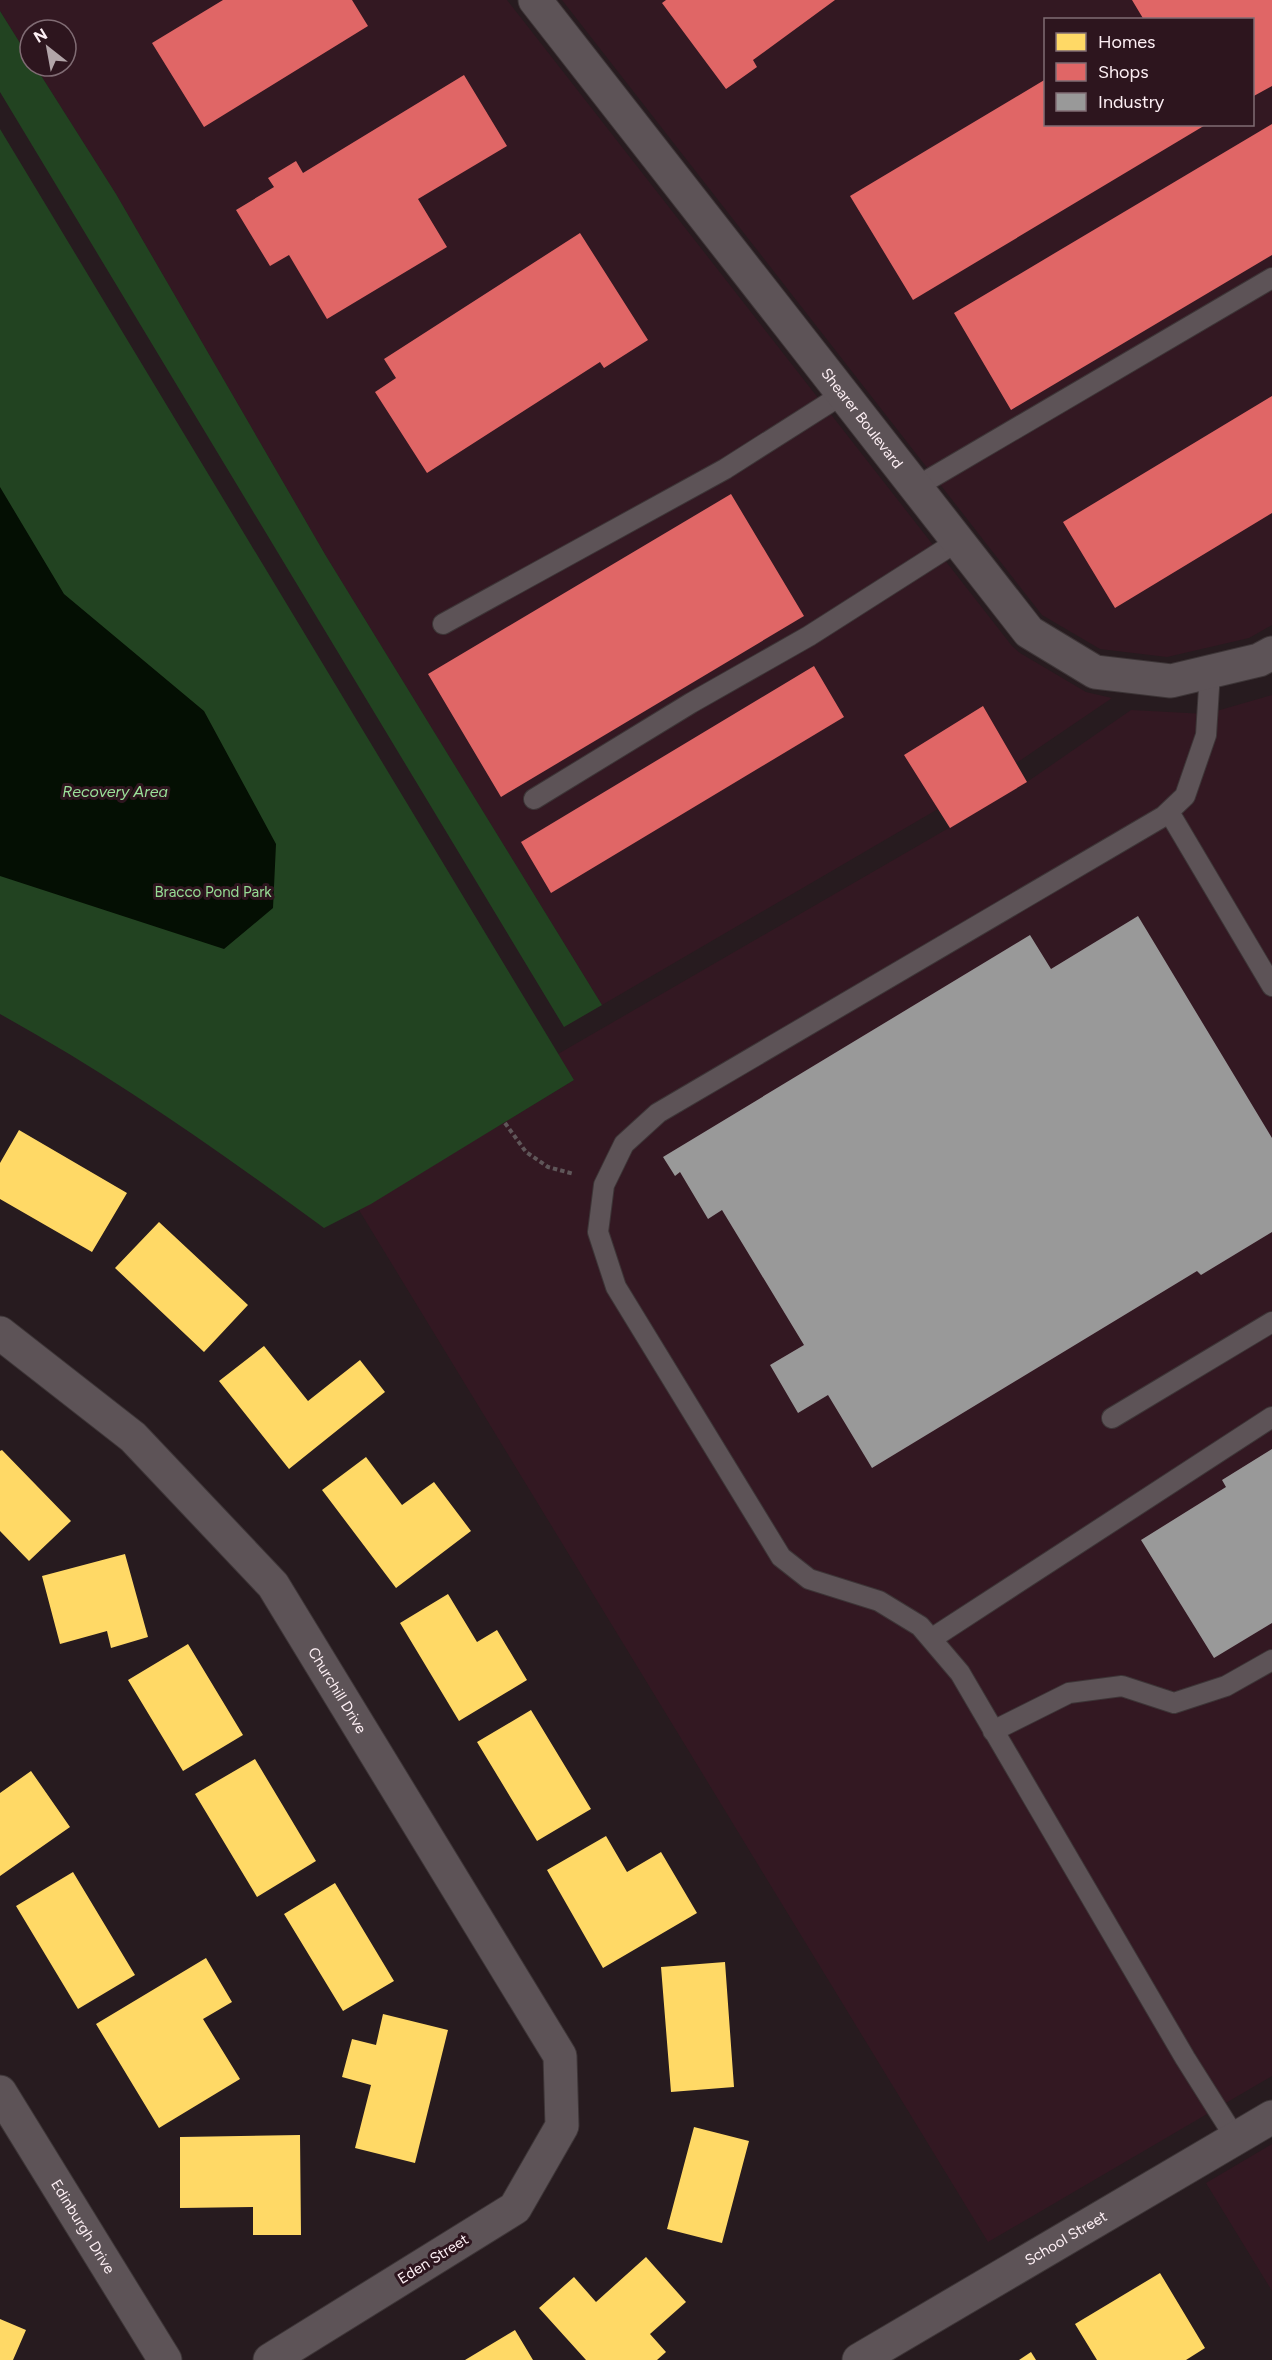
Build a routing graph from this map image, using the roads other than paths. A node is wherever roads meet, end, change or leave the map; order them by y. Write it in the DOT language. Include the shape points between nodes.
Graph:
graph roads {
  1 [pos="535,0"];
  2 [pos="1272,278"];
  3 [pos="843,394"];
  4 [pos="916,487"];
  5 [pos="958,541"];
  6 [pos="443,624"];
  7 [pos="1272,653"];
  8 [pos="1210,672"];
  9 [pos="534,799"];
  10 [pos="1169,812"];
  11 [pos="1272,986"];
  12 [pos="1272,1322"];
  13 [pos="0,1333"];
  14 [pos="1272,1417"];
  15 [pos="1112,1418"];
  16 [pos="931,1639"];
  17 [pos="1272,1660"];
  18 [pos="993,1731"];
  19 [pos="0,2092"];
  20 [pos="1272,2117"];
  21 [pos="562,2126"];
  22 [pos="1236,2139"];
  23 [pos="165,2360"];
  24 [pos="270,2360"];
  25 [pos="859,2360"];
  1 -- 3 [label="street, Shearer Boulevard"];
  2 -- 4 [label="lane"];
  3 -- 4 [label="street, Shearer Boulevard"];
  3 -- 6 [label="lane" via="725,469"];
  4 -- 5 [label="street, Shearer Boulevard"];
  5 -- 8 [label="street, Shearer Boulevard" via="1029,632 1095,672 1171,681"];
  5 -- 9 [label="lane" via="809,636"];
  7 -- 8 [label="street, Shearer Boulevard"];
  8 -- 10 [label="lane" via="1206,735 1185,796"];
  10 -- 11 [label="lane"];
  10 -- 16 [label="lane" via="658,1113 624,1144 604,1185 598,1232 616,1287 781,1557 809,1579 879,1601 920,1626"];
  12 -- 15 [label="lane"];
  13 -- 21 [label="street, Churchill Drive" via="134,1437 273,1585 560,2056"];
  14 -- 16 [label="lane"];
  16 -- 18 [label="lane" via="960,1673"];
  17 -- 18 [label="lane" via="1227,1686 1174,1703 1122,1686 1069,1693"];
  18 -- 22 [label="lane"];
  19 -- 23 [label="street, Edinburgh Drive"];
  20 -- 22 [label="street, School Street"];
  21 -- 24 [label="street, Eden Street" via="515,2208"];
  22 -- 25 [label="street, School Street"];
}
